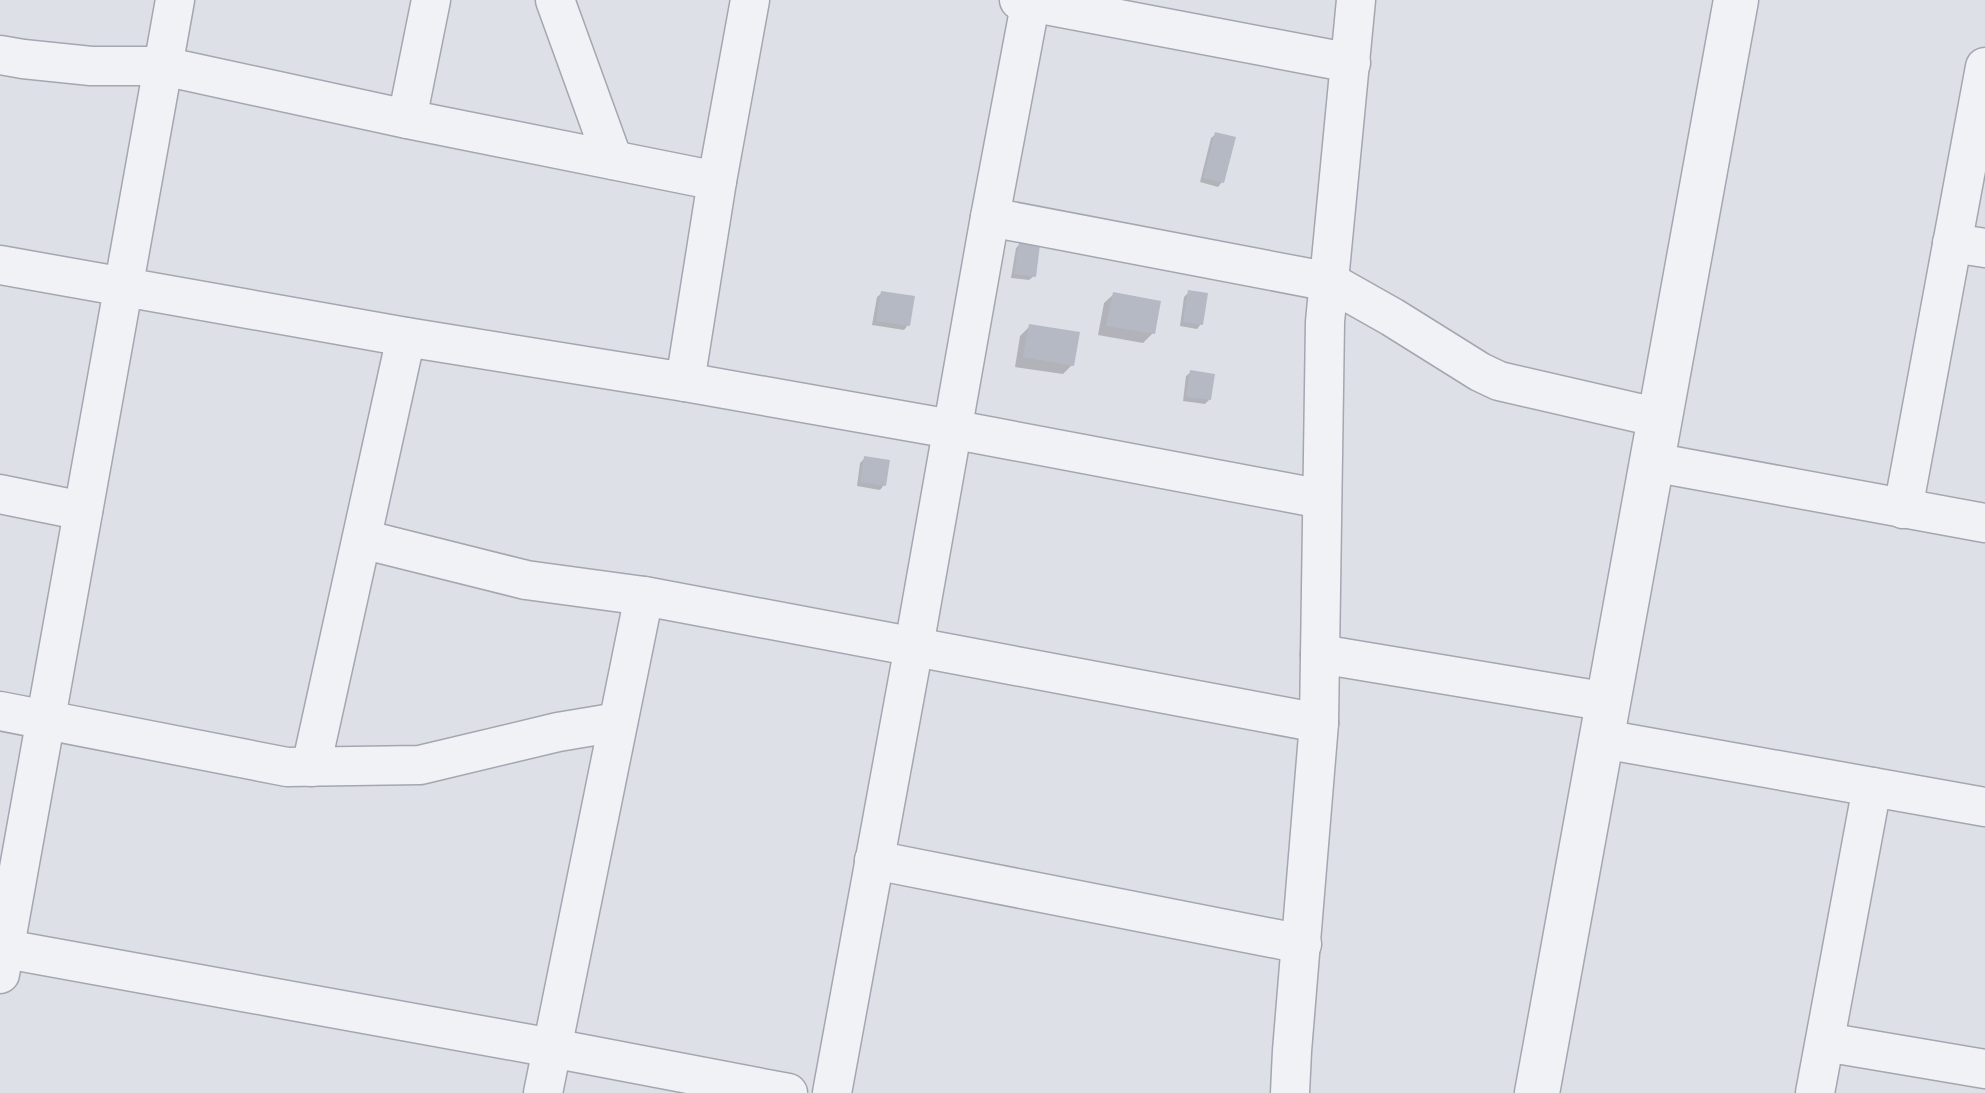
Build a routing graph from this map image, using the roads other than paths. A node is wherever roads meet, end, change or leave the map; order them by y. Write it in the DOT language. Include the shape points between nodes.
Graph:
graph roads {
  1 [pos="175,0"];
  2 [pos="431,0"];
  3 [pos="555,0"];
  4 [pos="750,0"];
  5 [pos="1356,0"];
  6 [pos="1736,0"];
  7 [pos="1027,1"];
  8 [pos="0,55"];
  9 [pos="1351,63"];
  10 [pos="163,66"];
  11 [pos="1985,67"];
  12 [pos="407,119"];
  13 [pos="613,160"];
  14 [pos="717,181"];
  15 [pos="990,217"];
  16 [pos="1969,246"];
  17 [pos="0,265"];
  18 [pos="1330,282"];
  19 [pos="124,287"];
  20 [pos="406,337"];
  21 [pos="685,382"];
  22 [pos="1660,418"];
  23 [pos="951,429"];
  24 [pos="1652,462"];
  25 [pos="0,494"];
  26 [pos="1322,499"];
  27 [pos="1903,509"];
  28 [pos="83,511"];
  29 [pos="1985,523"];
  30 [pos="362,539"];
  31 [pos="644,596"];
  32 [pos="914,646"];
  33 [pos="1320,654"];
  34 [pos="0,711"];
  35 [pos="46,720"];
  36 [pos="1606,721"];
  37 [pos="618,722"];
  38 [pos="1319,723"];
  39 [pos="311,767"];
  40 [pos="1872,787"];
  41 [pos="1985,807"];
  42 [pos="874,860"];
  43 [pos="1302,944"];
  44 [pos="2,957"];
  45 [pos="1825,1042"];
  46 [pos="552,1048"];
  47 [pos="1985,1069"];
  48 [pos="543,1093"];
  49 [pos="788,1093"];
  50 [pos="832,1093"];
  51 [pos="1290,1093"];
  52 [pos="1537,1093"];
  53 [pos="1815,1093"];
  1 -- 10 [label="street"];
  2 -- 12 [label="street"];
  3 -- 13 [label="street"];
  4 -- 14 [label="street"];
  5 -- 9 [label="street"];
  6 -- 22 [label="street"];
  7 -- 9 [label="street"];
  7 -- 15 [label="street"];
  8 -- 10 [label="street" via="91,66"];
  9 -- 18 [label="street"];
  10 -- 12 [label="street"];
  10 -- 19 [label="street"];
  11 -- 16 [label="street"];
  12 -- 13 [label="street"];
  13 -- 14 [label="street"];
  14 -- 21 [label="street"];
  15 -- 18 [label="street"];
  15 -- 23 [label="street"];
  16 -- 27 [label="street"];
  17 -- 19 [label="street"];
  18 -- 22 [label="street" via="1499,381"];
  18 -- 26 [label="street"];
  19 -- 20 [label="street"];
  19 -- 28 [label="street"];
  20 -- 21 [label="street"];
  20 -- 30 [label="street"];
  21 -- 23 [label="street"];
  22 -- 24 [label="street"];
  23 -- 26 [label="street"];
  23 -- 32 [label="street"];
  24 -- 27 [label="street"];
  24 -- 36 [label="street"];
  25 -- 28 [label="street"];
  26 -- 33 [label="street"];
  27 -- 29 [label="street"];
  28 -- 35 [label="street"];
  30 -- 31 [label="street" via="526,580"];
  30 -- 39 [label="street"];
  31 -- 32 [label="street"];
  31 -- 37 [label="street"];
  32 -- 38 [label="street"];
  32 -- 42 [label="street"];
  33 -- 36 [label="street"];
  33 -- 38 [label="street"];
  34 -- 35 [label="street"];
  35 -- 39 [label="street" via="287,767"];
  35 -- 44 [label="street"];
  36 -- 40 [label="street"];
  36 -- 52 [label="street"];
  37 -- 39 [label="street" via="420,765"];
  37 -- 46 [label="street"];
  38 -- 43 [label="street"];
  40 -- 41 [label="street"];
  40 -- 45 [label="street"];
  42 -- 43 [label="street"];
  42 -- 50 [label="street"];
  43 -- 51 [label="street"];
  44 -- 46 [label="street"];
  45 -- 47 [label="street"];
  45 -- 53 [label="street"];
  46 -- 48 [label="street"];
  46 -- 49 [label="street"];
}
